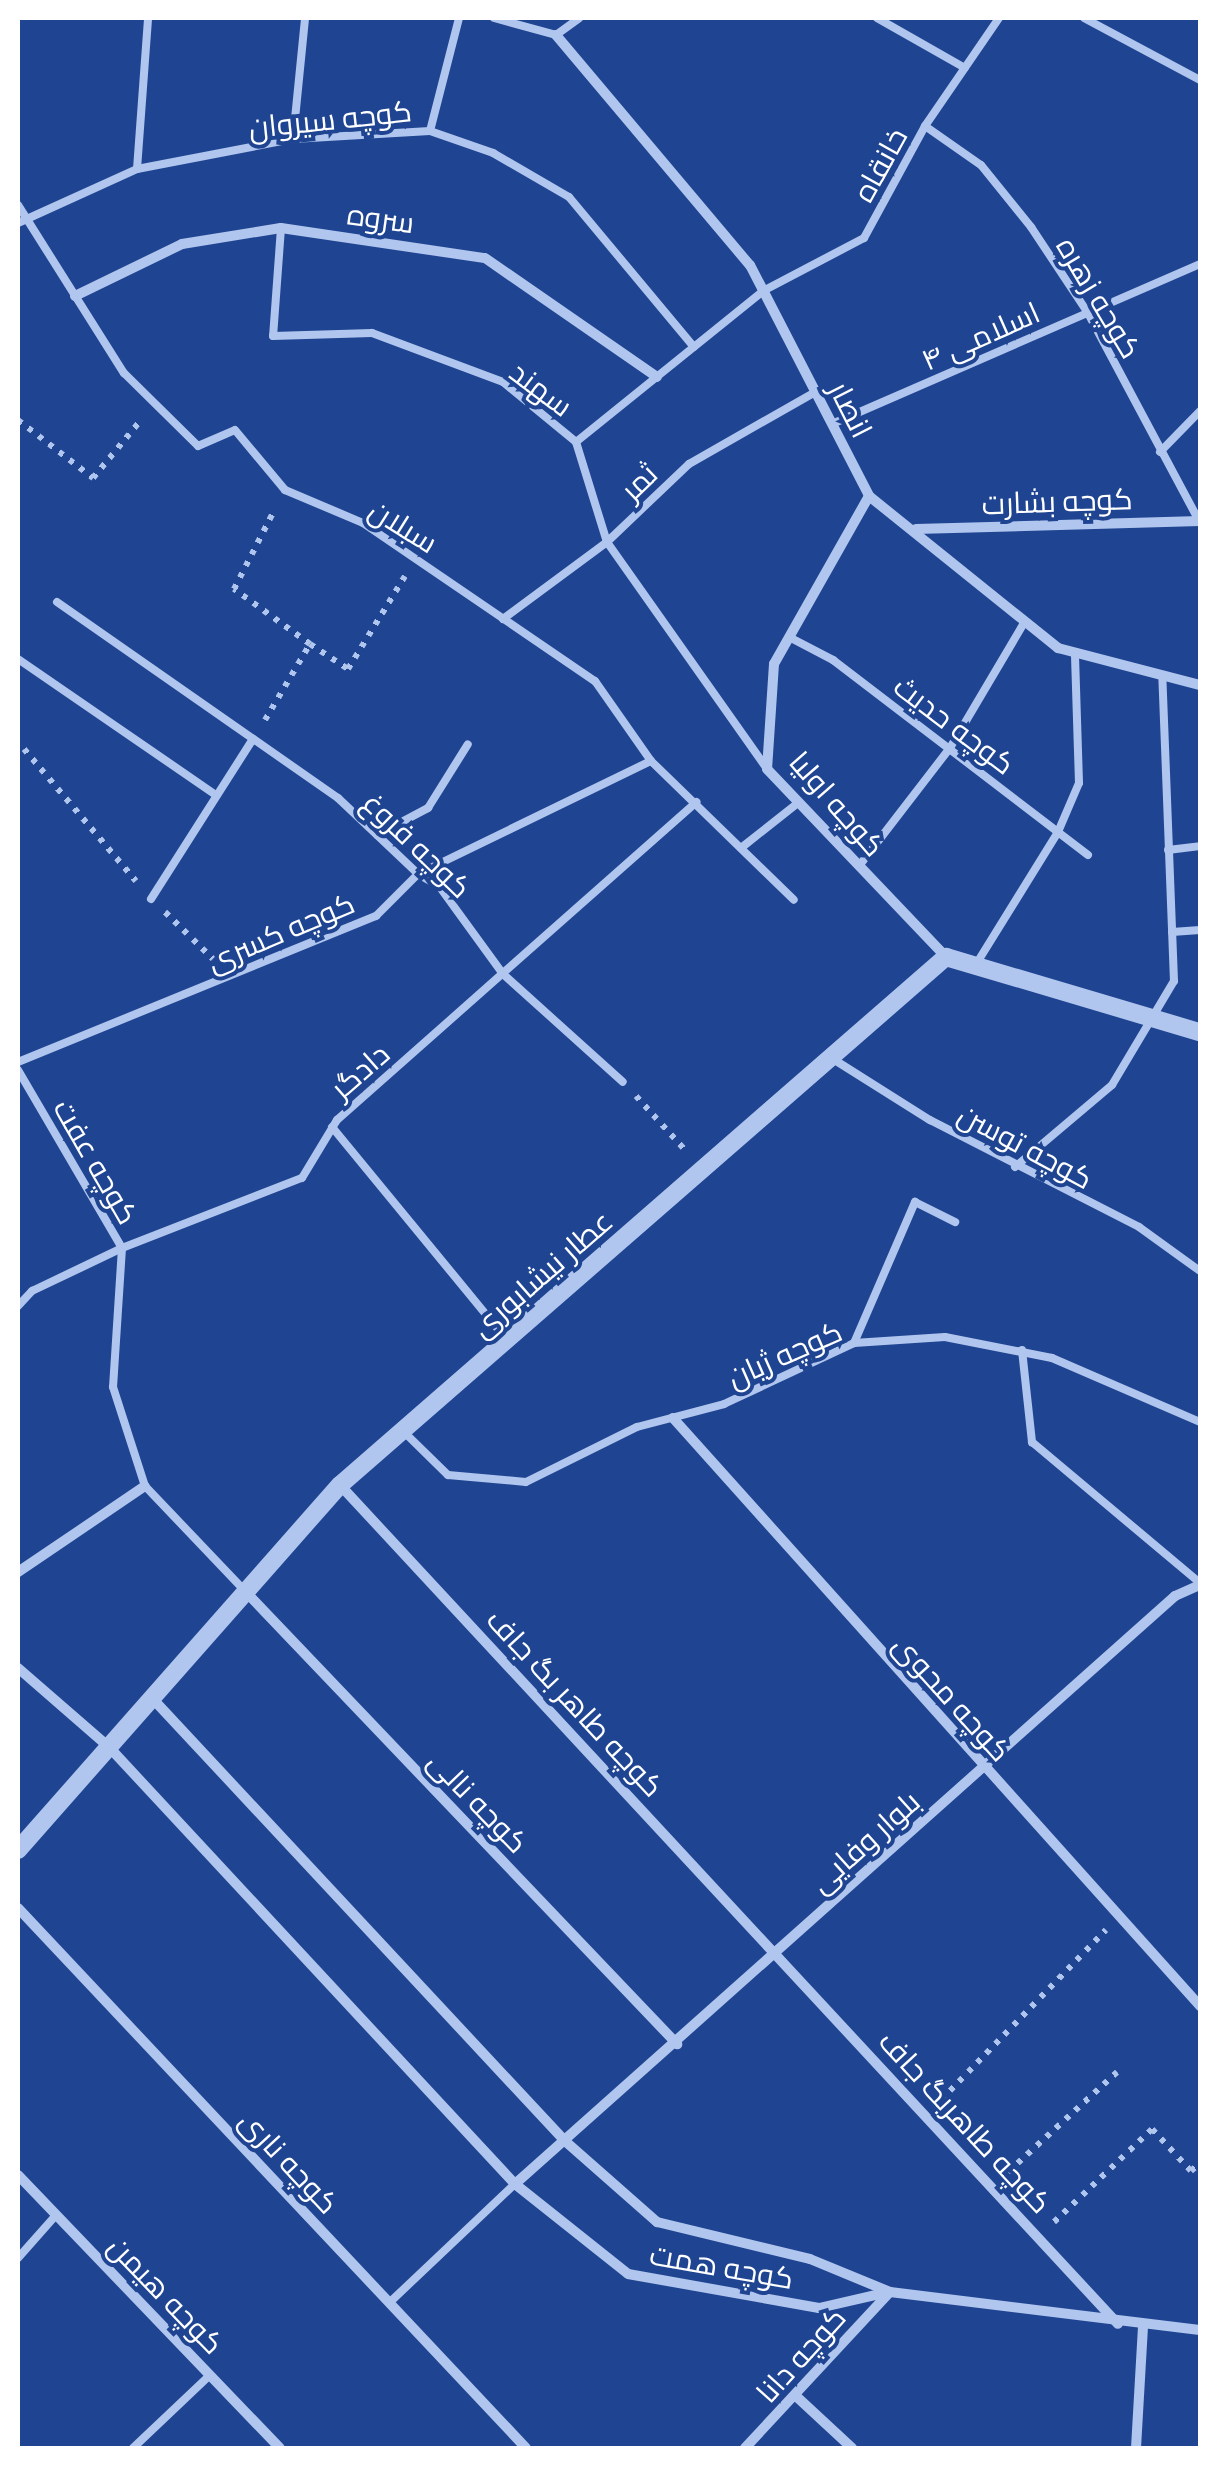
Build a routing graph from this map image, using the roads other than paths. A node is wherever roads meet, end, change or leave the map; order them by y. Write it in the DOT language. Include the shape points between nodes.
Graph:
graph roads {
  1 [pos="148,18"];
  2 [pos="306,18"];
  3 [pos="460,18"];
  4 [pos="494,18"];
  5 [pos="579,18"];
  6 [pos="877,18"];
  7 [pos="999,18"];
  8 [pos="1084,18"];
  9 [pos="556,35"];
  10 [pos="965,68"];
  11 [pos="1200,80"];
  12 [pos="925,126"];
  13 [pos="430,131"];
  14 [pos="293,139"];
  15 [pos="137,169"];
  16 [pos="18,205"];
  17 [pos="20,221"];
  18 [pos="282,228"];
  19 [pos="1200,264"];
  20 [pos="764,291"];
  21 [pos="74,296"];
  22 [pos="1088,312"];
  23 [pos="694,347"];
  24 [pos="657,377"];
  25 [pos="815,392"];
  26 [pos="1200,412"];
  27 [pos="832,424"];
  28 [pos="576,442"];
  29 [pos="1160,452"];
  30 [pos="868,496"];
  31 [pos="1200,521"];
  32 [pos="915,529"];
  33 [pos="607,542"];
  34 [pos="57,602"];
  35 [pos="503,618"];
  36 [pos="1025,621"];
  37 [pos="789,637"];
  38 [pos="1075,653"];
  39 [pos="18,659"];
  40 [pos="1162,676"];
  41 [pos="1200,686"];
  42 [pos="253,739"];
  43 [pos="468,744"];
  44 [pos="950,748"];
  45 [pos="651,761"];
  46 [pos="768,769"];
  47 [pos="216,796"];
  48 [pos="696,802"];
  49 [pos="799,802"];
  50 [pos="1058,832"];
  51 [pos="377,836"];
  52 [pos="1200,846"];
  53 [pos="742,848"];
  54 [pos="1168,850"];
  55 [pos="1088,854"];
  56 [pos="860,866"];
  57 [pos="418,874"];
  58 [pos="151,899"];
  59 [pos="794,900"];
  60 [pos="1200,930"];
  61 [pos="1172,932"];
  62 [pos="946,957"];
  63 [pos="975,966"];
  64 [pos="504,974"];
  65 [pos="1150,1018"];
  66 [pos="1200,1032"];
  67 [pos="831,1058"];
  68 [pos="18,1062"];
  69 [pos="18,1070"];
  70 [pos="623,1082"];
  71 [pos="332,1128"];
  72 [pos="1015,1167"];
  73 [pos="956,1222"];
  74 [pos="122,1248"];
  75 [pos="1200,1271"];
  76 [pos="18,1306"];
  77 [pos="507,1340"];
  78 [pos="854,1343"];
  79 [pos="1022,1350"];
  80 [pos="674,1418"];
  81 [pos="1200,1422"];
  82 [pos="403,1431"];
  83 [pos="145,1486"];
  84 [pos="340,1486"];
  85 [pos="18,1572"];
  86 [pos="1200,1584"];
  87 [pos="246,1592"];
  88 [pos="18,1668"];
  89 [pos="152,1698"];
  90 [pos="108,1748"];
  91 [pos="982,1768"];
  92 [pos="18,1850"];
  93 [pos="18,1908"];
  94 [pos="776,1952"];
  95 [pos="1200,2006"];
  96 [pos="677,2044"];
  97 [pos="565,2141"];
  98 [pos="18,2175"];
  99 [pos="514,2184"];
  100 [pos="56,2215"];
  101 [pos="18,2258"];
  102 [pos="890,2292"];
  103 [pos="389,2303"];
  104 [pos="1118,2324"];
  105 [pos="1143,2326"];
  106 [pos="1200,2330"];
  107 [pos="210,2375"];
  108 [pos="797,2397"];
  109 [pos="133,2448"];
  110 [pos="280,2448"];
  111 [pos="526,2448"];
  112 [pos="745,2448"];
  113 [pos="852,2448"];
  114 [pos="1136,2448"];
  1 -- 15 [label="lane"];
  2 -- 14 [label="lane"];
  3 -- 13 [label="lane"];
  4 -- 9 [label="lane"];
  5 -- 9 [label="lane"];
  6 -- 10 [label="lane"];
  7 -- 10 [label="lane, خانقاه"];
  8 -- 11 [label="lane"];
  9 -- 20 [label="street, انصار" via="750,264"];
  10 -- 12 [label="lane, خانقاه"];
  12 -- 20 [label="lane, خانقاه" via="864,238"];
  12 -- 22 [label="lane, کوچه زهره" via="982,164"];
  13 -- 14 [label="lane, کوچه سیروان"];
  13 -- 23 [label="lane, کوچه سیروان" via="493,153 569,197"];
  14 -- 15 [label="lane, کوچه سیروان"];
  15 -- 17 [label="lane, کوچه سیروان"];
  16 -- 17 [label="lane, سبلان"];
  17 -- 21 [label="lane, سبلان"];
  18 -- 21 [label="street, سروه" via="182,244"];
  18 -- 24 [label="street, سروه" via="485,258"];
  18 -- 28 [label="lane, سهند" via="273,336 372,332 503,382"];
  19 -- 22 [label="lane, اسلامی ۴"];
  20 -- 23 [label="lane, خانقاه"];
  20 -- 25 [label="street, انصار"];
  21 -- 35 [label="lane, سبلان" via="124,374 198,446 236,430 285,490 363,523"];
  22 -- 27 [label="lane, اسلامی ۴"];
  22 -- 29 [label="lane, کوچه زهره"];
  23 -- 24 [label="lane, خانقاه"];
  24 -- 28 [label="lane, خانقاه"];
  25 -- 27 [label="street, انصار"];
  25 -- 33 [label="lane, ثمر" via="689,464"];
  26 -- 29 [label="lane"];
  27 -- 30 [label="street, انصار"];
  28 -- 33 [label="lane, سهند"];
  29 -- 31 [label="lane, کوچه زهره"];
  30 -- 32 [label="street, انصار"];
  30 -- 37 [label="street, کوچه اولیا"];
  31 -- 32 [label="street, کوچه بشارت"];
  32 -- 36 [label="street, انصار"];
  33 -- 35 [label="lane, ثمر"];
  33 -- 46 [label="lane, سهند"];
  34 -- 42 [label="lane, کوچه فروغ"];
  35 -- 45 [label="lane, سبلان" via="595,681"];
  36 -- 38 [label="street, انصار"];
  36 -- 44 [label="lane"];
  37 -- 44 [label="lane, کوچه حدیث" via="832,660"];
  37 -- 46 [label="street, کوچه اولیا" via="774,664"];
  38 -- 40 [label="street, انصار"];
  38 -- 50 [label="lane" via="1079,782"];
  39 -- 47 [label="lane"];
  40 -- 41 [label="street, انصار"];
  40 -- 54 [label="lane"];
  42 -- 47 [label="lane"];
  42 -- 51 [label="lane, کوچه فروغ" via="338,798"];
  43 -- 51 [label="lane" via="428,808"];
  44 -- 50 [label="lane, کوچه حدیث"];
  44 -- 56 [label="lane"];
  45 -- 48 [label="lane, سبلان"];
  45 -- 57 [label="lane, کوچه کسری"];
  46 -- 49 [label="street, کوچه اولیا"];
  47 -- 58 [label="lane"];
  48 -- 53 [label="lane, سبلان"];
  48 -- 64 [label="lane, دادگر"];
  49 -- 53 [label="lane"];
  49 -- 56 [label="street, کوچه اولیا"];
  50 -- 55 [label="lane, کوچه حدیث"];
  50 -- 63 [label="lane"];
  51 -- 57 [label="lane, کوچه فروغ"];
  52 -- 54 [label="lane"];
  53 -- 59 [label="lane, سبلان"];
  54 -- 61 [label="lane"];
  56 -- 62 [label="street, کوچه اولیا"];
  57 -- 64 [label="lane, کوچه فروغ" via="439,886"];
  57 -- 68 [label="lane, کوچه کسری" via="376,916"];
  60 -- 61 [label="lane"];
  61 -- 65 [label="lane" via="1174,981"];
  62 -- 63 [label="street"];
  62 -- 67 [label="street, عطار نیشابوری"];
  63 -- 65 [label="street"];
  64 -- 70 [label="lane, کوچه فروغ"];
  64 -- 71 [label="lane, دادگر"];
  65 -- 66 [label="street"];
  65 -- 72 [label="lane" via="1112,1085"];
  67 -- 72 [label="lane, کوچه توسن"];
  67 -- 77 [label="street, عطار نیشابوری"];
  69 -- 74 [label="lane, کوچه عفت"];
  71 -- 74 [label="lane, دادگر" via="302,1178"];
  71 -- 77 [label="lane"];
  72 -- 75 [label="lane, کوچه توسن" via="1139,1227"];
  73 -- 78 [label="lane" via="915,1202"];
  74 -- 76 [label="lane, دادگر" via="32,1291"];
  74 -- 83 [label="lane, کوچه عفت" via="113,1387"];
  77 -- 82 [label="street, عطار نیشابوری"];
  78 -- 79 [label="lane, کوچه ژیان" via="944,1337"];
  78 -- 80 [label="lane, کوچه ژیان" via="724,1404"];
  79 -- 81 [label="lane, کوچه ژیان" via="1116,1381"];
  79 -- 86 [label="lane" via="1032,1442"];
  80 -- 82 [label="lane, کوچه ژیان" via="637,1427 526,1482 448,1475"];
  80 -- 91 [label="street, کوچه محوی"];
  82 -- 84 [label="street, عطار نیشابوری"];
  83 -- 85 [label="street"];
  83 -- 87 [label="lane, کوچه عفت"];
  84 -- 87 [label="street, عطار نیشابوری"];
  84 -- 94 [label="street, کوچه طاهر بگ جاف"];
  86 -- 91 [label="street, بلوار وفایی" via="1175,1596"];
  87 -- 89 [label="street, عطار نیشابوری"];
  87 -- 96 [label="street, کوچه نالی"];
  88 -- 90 [label="street"];
  89 -- 90 [label="street, عطار نیشابوری"];
  89 -- 97 [label="street"];
  90 -- 92 [label="street, عطار نیشابوری"];
  90 -- 99 [label="street"];
  91 -- 94 [label="street, بلوار وفایی"];
  91 -- 95 [label="street, کوچه محوی"];
  93 -- 103 [label="street, کوچه ناری"];
  94 -- 96 [label="street, بلوار وفایی"];
  94 -- 104 [label="street, کوچه طاهربگ جاف"];
  96 -- 97 [label="street, بلوار وفایی"];
  97 -- 99 [label="street, بلوار وفایی"];
  97 -- 102 [label="street, کوچه همت" via="657,2222 810,2259"];
  98 -- 100 [label="street, کوچه هیمن"];
  99 -- 102 [label="street, کوچه همت" via="628,2274 819,2308"];
  99 -- 103 [label="lane"];
  100 -- 101 [label="lane"];
  100 -- 107 [label="street, کوچه هیمن"];
  102 -- 104 [label="street, کوچه همت"];
  102 -- 108 [label="street, کوچه دانا"];
  103 -- 111 [label="street, کوچه ناری"];
  104 -- 105 [label="street, کوچه همت"];
  105 -- 106 [label="street, کوچه همت"];
  105 -- 114 [label="street"];
  107 -- 109 [label="lane"];
  107 -- 110 [label="street, کوچه هیمن"];
  108 -- 112 [label="street, کوچه دانا"];
  108 -- 113 [label="street"];
}
